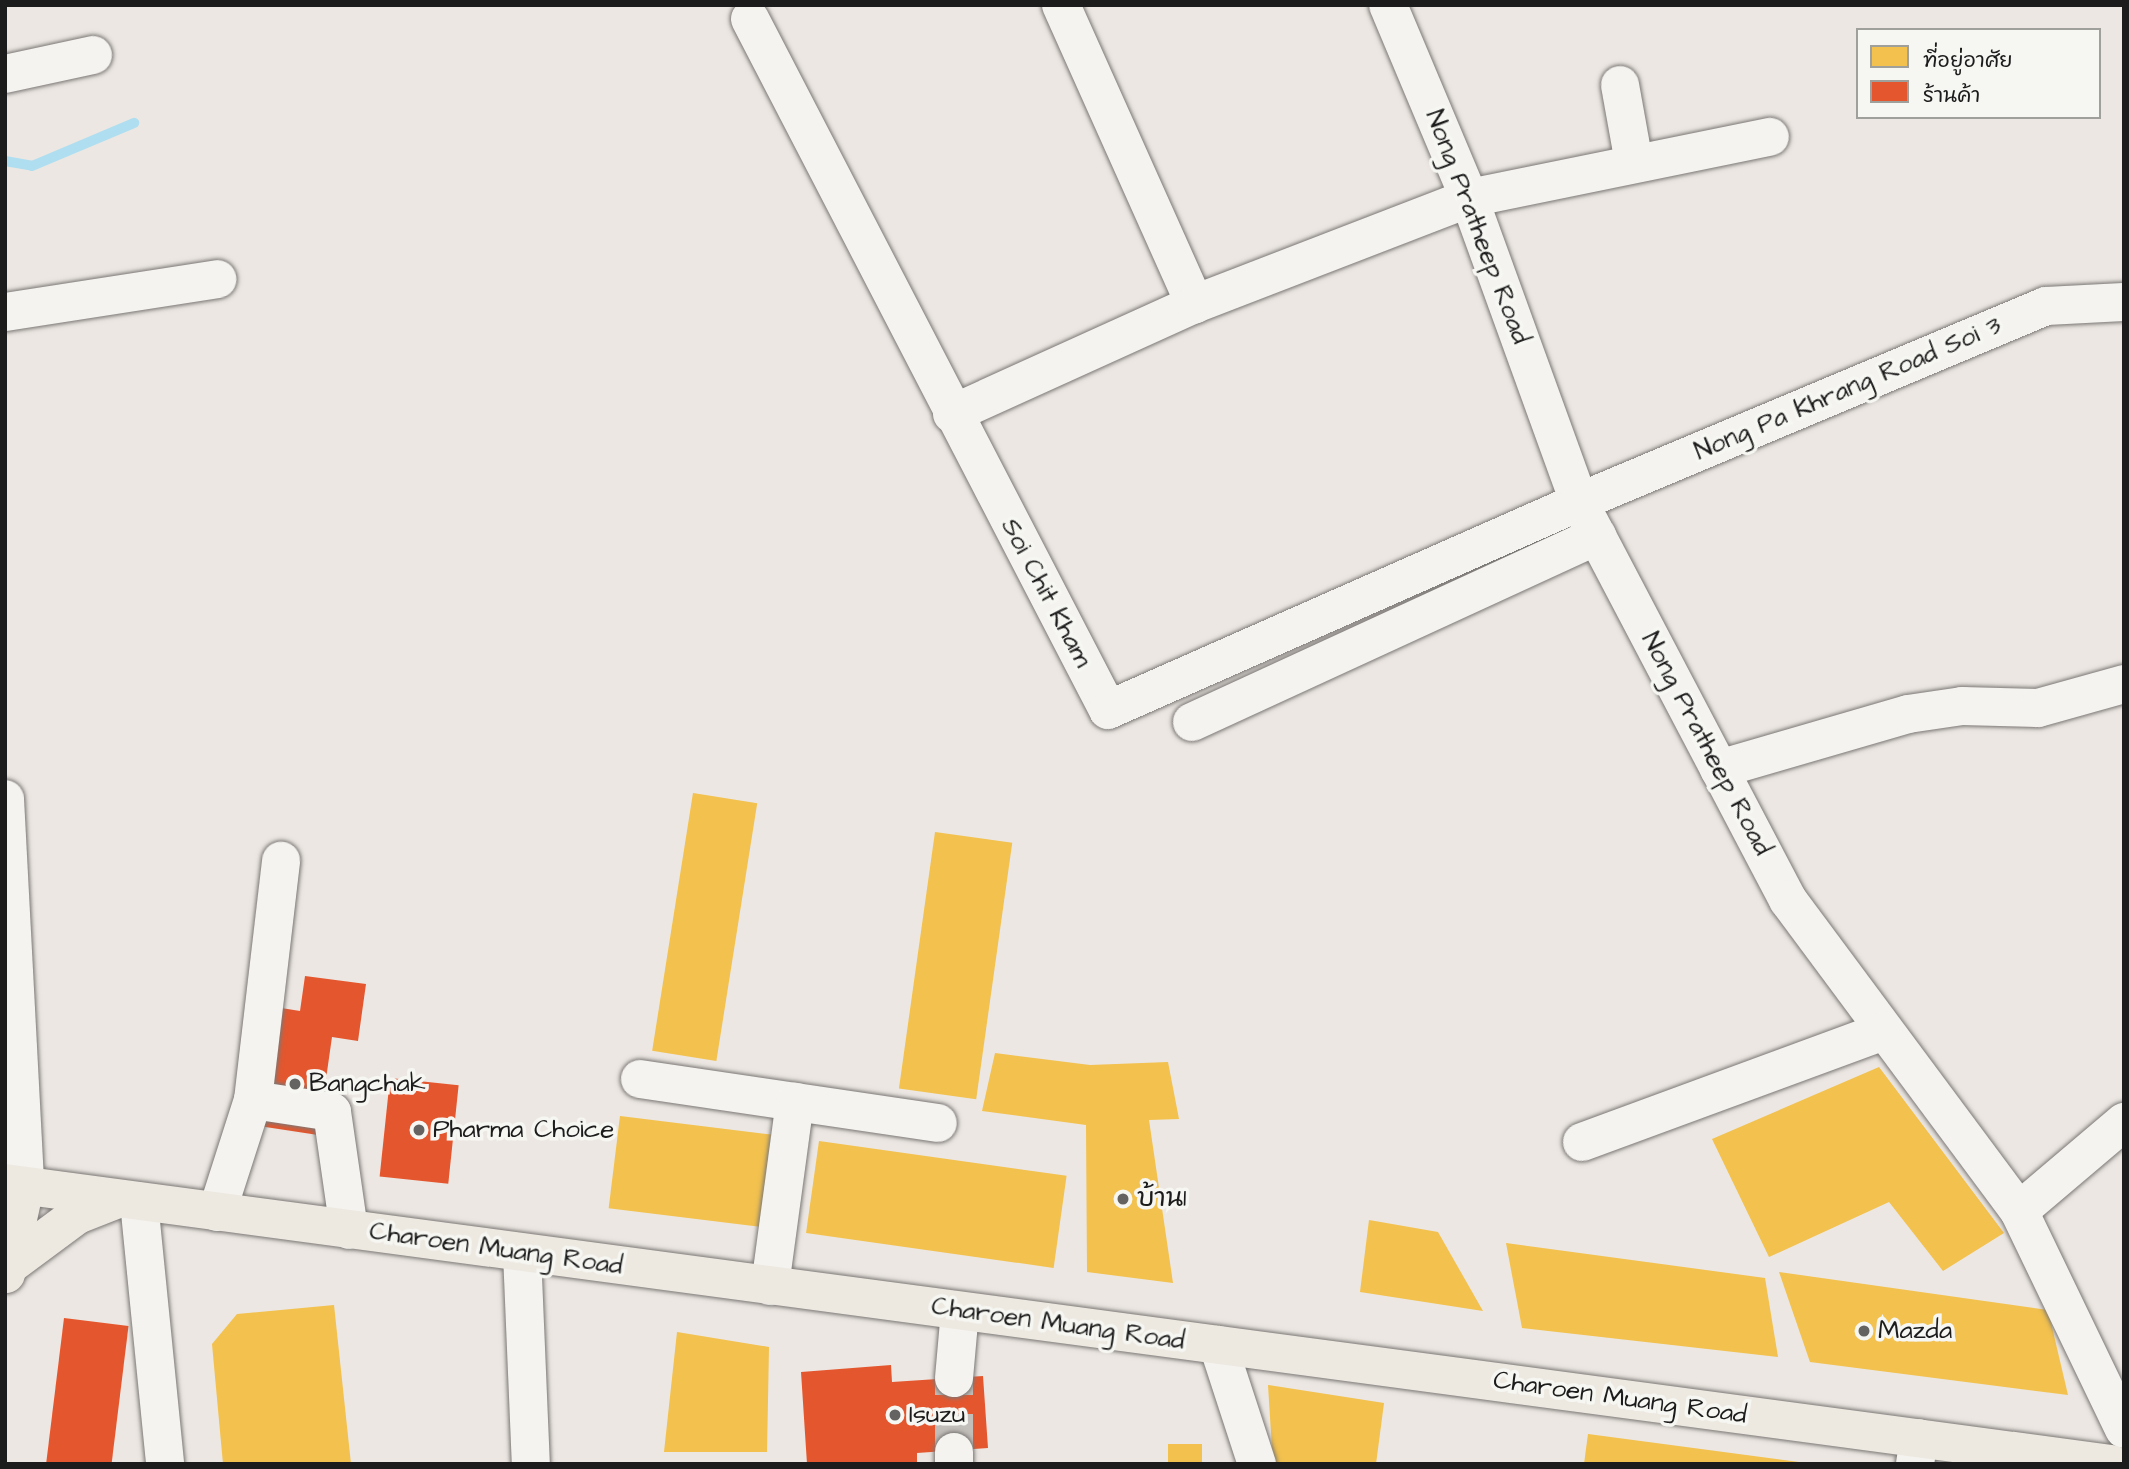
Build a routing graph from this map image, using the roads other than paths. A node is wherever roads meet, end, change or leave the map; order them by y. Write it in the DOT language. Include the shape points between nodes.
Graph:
graph roads {
  1 [pos="1061,5"];
  2 [pos="1388,5"];
  3 [pos="750,19"];
  4 [pos="93,55"];
  5 [pos="5,74"];
  6 [pos="1620,85"];
  7 [pos="1770,138"];
  8 [pos="1633,163"];
  9 [pos="1469,198"];
  10 [pos="217,279"];
  11 [pos="2124,302"];
  12 [pos="1195,304"];
  13 [pos="5,312"];
  14 [pos="952,414"];
  15 [pos="1579,502"];
  16 [pos="1597,536"];
  17 [pos="2124,684"];
  18 [pos="1192,722"];
  19 [pos="1719,768"];
  20 [pos="5,799"];
  21 [pos="281,861"];
  22 [pos="1883,1031"];
  23 [pos="640,1079"];
  24 [pos="253,1100"];
  25 [pos="795,1102"];
  26 [pos="2124,1122"];
  27 [pos="938,1123"];
  28 [pos="1582,1142"];
  29 [pos="15,1185"];
  30 [pos="128,1200"];
  31 [pos="2019,1211"];
  32 [pos="217,1212"];
  33 [pos="349,1230"];
  34 [pos="522,1253"];
  35 [pos="6,1270"];
  36 [pos="770,1286"];
  37 [pos="960,1311"];
  38 [pos="1218,1345"];
  39 [pos="954,1378"];
  40 [pos="2124,1429"];
  41 [pos="1917,1451"];
  42 [pos="165,1464"];
  43 [pos="531,1464"];
  44 [pos="1257,1464"];
  45 [pos="2111,1464"];
  1 -- 12 [label="street"];
  2 -- 9 [label="street, Nong Pratheep Road"];
  3 -- 14 [label="street, Soi Chit Kham"];
  4 -- 5 [label="street"];
  6 -- 8 [label="street"];
  7 -- 8 [label="street"];
  8 -- 9 [label="street"];
  9 -- 12 [label="street"];
  9 -- 15 [label="street, Nong Pratheep Road"];
  10 -- 13 [label="street"];
  11 -- 15 [label="street, Nong Pa Khrang Road Soi 3" via="2046,306"];
  12 -- 14 [label="street"];
  14 -- 15 [label="street, Soi Chit Kham" via="1108,709"];
  15 -- 16 [label="street, Nong Pratheep Road"];
  16 -- 18 [label="street"];
  16 -- 19 [label="street, Nong Pratheep Road"];
  17 -- 19 [label="street" via="2038,708 1962,706 1908,714"];
  19 -- 22 [label="street, Nong Pratheep Road" via="1788,900"];
  20 -- 29 [label="street"];
  21 -- 24 [label="street"];
  22 -- 28 [label="street"];
  22 -- 31 [label="street, Nong Pratheep Road"];
  23 -- 25 [label="street"];
  24 -- 32 [label="street"];
  24 -- 33 [label="street" via="332,1112"];
  25 -- 27 [label="street"];
  25 -- 36 [label="street"];
  26 -- 31 [label="street"];
  29 -- 30 [label="main road, Charoen Muang Road"];
  29 -- 35 [label="main road"];
  30 -- 32 [label="main road, Charoen Muang Road"];
  30 -- 35 [label="main road" via="77,1215"];
  30 -- 42 [label="street"];
  31 -- 40 [label="street, Nong Pratheep Road"];
  32 -- 33 [label="main road, Charoen Muang Road"];
  33 -- 34 [label="main road, Charoen Muang Road"];
  34 -- 36 [label="main road, Charoen Muang Road"];
  34 -- 43 [label="street"];
  36 -- 37 [label="main road, Charoen Muang Road"];
  37 -- 38 [label="main road, Charoen Muang Road"];
  37 -- 39 [label="street"];
  38 -- 41 [label="main road, Charoen Muang Road"];
  38 -- 44 [label="street"];
  41 -- 45 [label="main road, Charoen Muang Road"];
}
